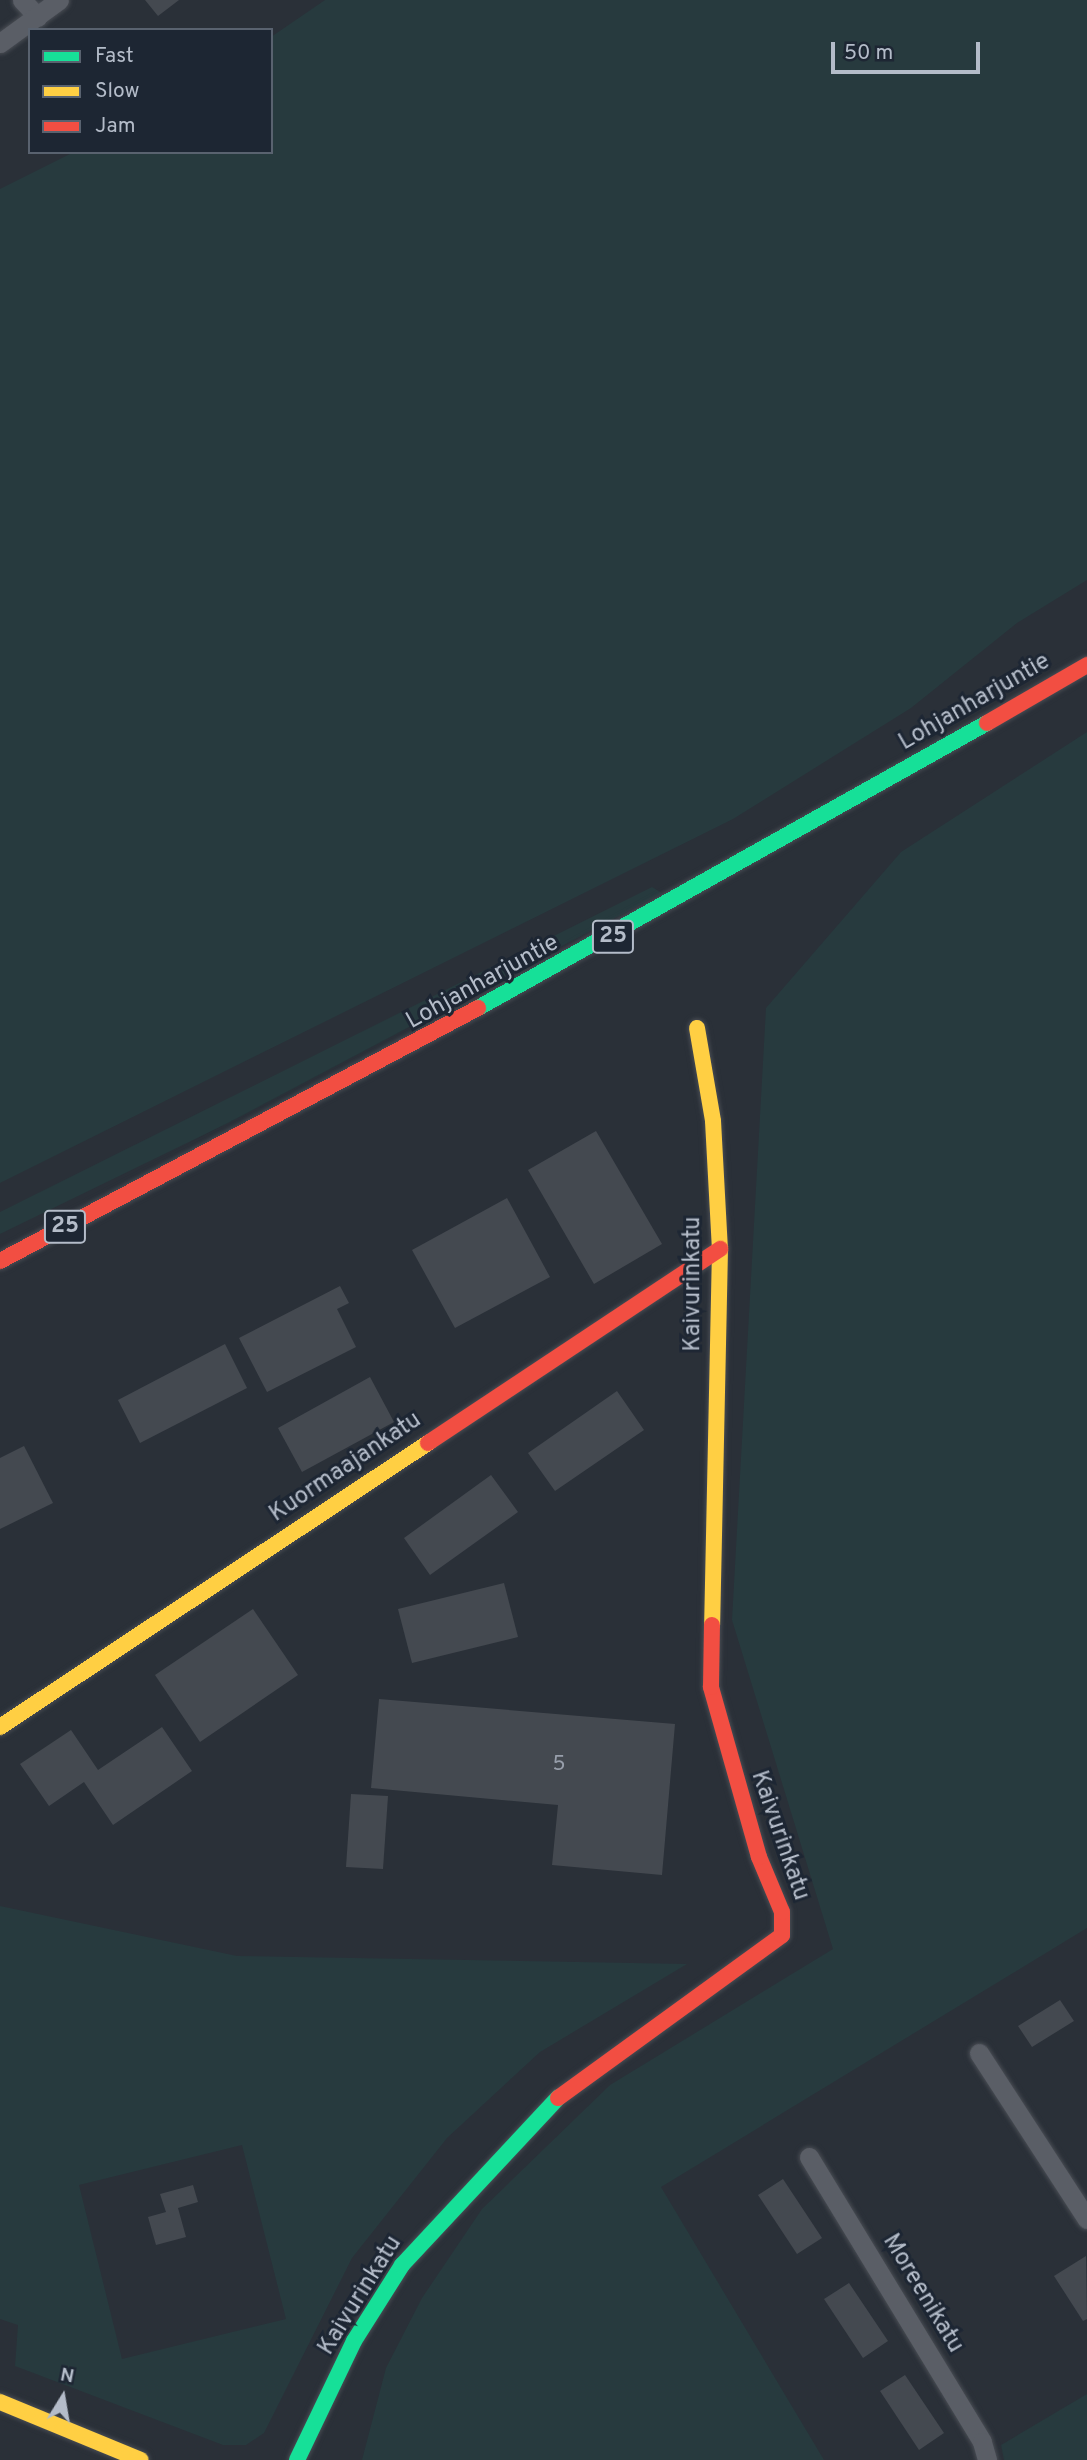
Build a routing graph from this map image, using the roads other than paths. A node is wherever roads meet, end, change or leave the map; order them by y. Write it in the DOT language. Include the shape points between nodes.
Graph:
graph roads {
  1 [pos="22,0"];
  2 [pos="59,0"];
  3 [pos="38,17"];
  4 [pos="0,43"];
  5 [pos="1087,665"];
  6 [pos="697,1028"];
  7 [pos="130,1194"];
  8 [pos="720,1249"];
  9 [pos="0,1261"];
  10 [pos="0,1276"];
  11 [pos="0,1727"];
  12 [pos="979,2053"];
  13 [pos="809,2157"];
  14 [pos="1087,2219"];
  15 [pos="0,2402"];
  16 [pos="141,2460"];
  17 [pos="298,2460"];
  18 [pos="987,2460"];
  1 -- 3 [label="street"];
  2 -- 3 [label="street"];
  3 -- 4 [label="street"];
  5 -- 7 [label="main road, Lohjanharjuntie / 25" via="638,924"];
  6 -- 8 [label="main road, Kaivurinkatu" via="713,1121"];
  7 -- 9 [label="main road, Lohjanharjuntie / 25"];
  7 -- 10 [label="main road"];
  8 -- 11 [label="main road, Kuormaajankatu"];
  8 -- 17 [label="main road, Kaivurinkatu" via="710,1687 759,1857 782,1912 782,1935 569,2087 450,2207 402,2265 354,2342"];
  12 -- 14 [label="street"];
  13 -- 18 [label="street, Moreenikatu" via="982,2442"];
  15 -- 16 [label="main road"];
}
